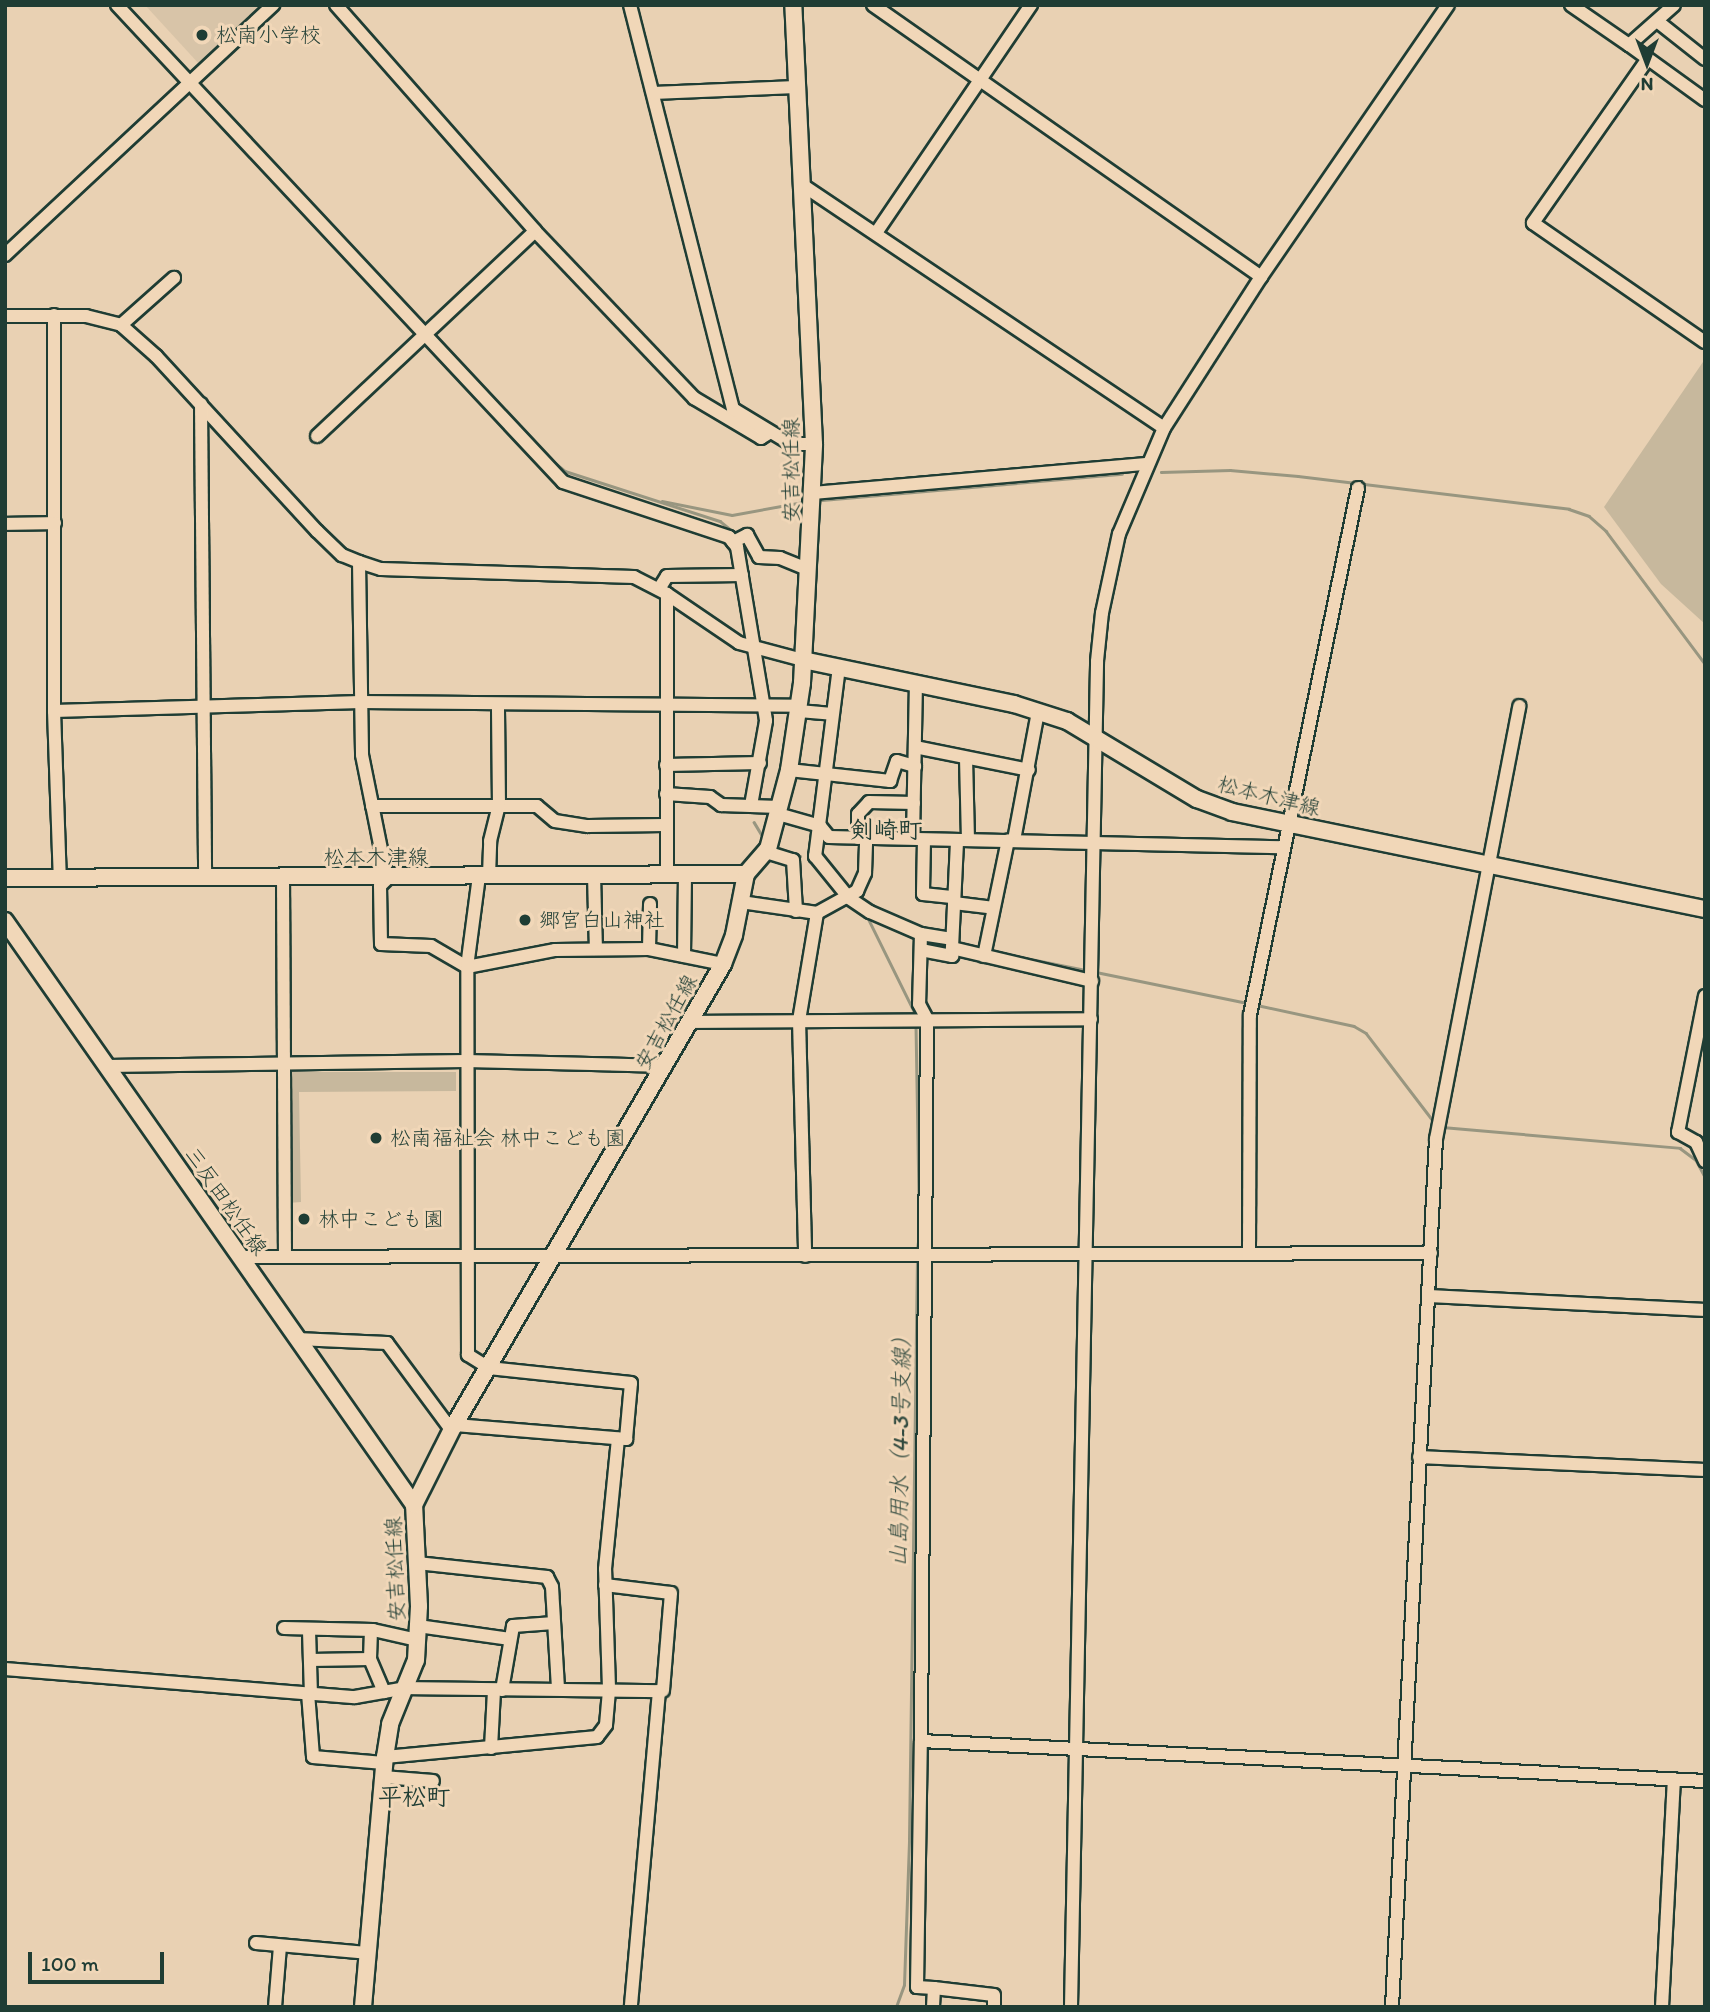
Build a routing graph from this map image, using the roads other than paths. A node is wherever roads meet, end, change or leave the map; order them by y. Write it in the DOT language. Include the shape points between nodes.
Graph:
graph roads {
  1 [pos="117,5"];
  2 [pos="273,5"];
  3 [pos="336,5"];
  4 [pos="630,5"];
  5 [pos="793,5"];
  6 [pos="873,5"];
  7 [pos="1031,5"];
  8 [pos="1448,5"];
  9 [pos="1571,5"];
  10 [pos="1674,5"];
  11 [pos="1657,21"];
  12 [pos="1629,45"];
  13 [pos="1705,59"];
  14 [pos="1647,60"];
  15 [pos="982,78"];
  16 [pos="190,85"];
  17 [pos="796,87"];
  18 [pos="653,93"];
  19 [pos="1705,100"];
  20 [pos="801,184"];
  21 [pos="536,230"];
  22 [pos="876,233"];
  23 [pos="5,255"];
  24 [pos="1261,276"];
  25 [pos="174,278"];
  26 [pos="54,315"];
  27 [pos="5,316"];
  28 [pos="121,325"];
  29 [pos="426,330"];
  30 [pos="1705,342"];
  31 [pos="201,404"];
  32 [pos="1164,428"];
  33 [pos="769,433"];
  34 [pos="317,436"];
  35 [pos="814,444"];
  36 [pos="1146,464"];
  37 [pos="1358,488"];
  38 [pos="813,493"];
  39 [pos="55,523"];
  40 [pos="5,524"];
  41 [pos="737,540"];
  42 [pos="359,562"];
  43 [pos="809,570"];
  44 [pos="742,575"];
  45 [pos="663,592"];
  46 [pos="757,650"];
  47 [pos="803,660"];
  48 [pos="839,667"];
  49 [pos="916,682"];
  50 [pos="361,702"];
  51 [pos="204,704"];
  52 [pos="498,704"];
  53 [pos="667,705"];
  54 [pos="768,705"];
  55 [pos="1519,706"];
  56 [pos="800,708"];
  57 [pos="54,712"];
  58 [pos="1038,712"];
  59 [pos="832,714"];
  60 [pos="1097,736"];
  61 [pos="915,747"];
  62 [pos="966,758"];
  63 [pos="760,763"];
  64 [pos="666,765"];
  65 [pos="915,766"];
  66 [pos="789,770"];
  67 [pos="1029,770"];
  68 [pos="828,776"];
  69 [pos="869,781"];
  70 [pos="666,794"];
  71 [pos="869,802"];
  72 [pos="914,803"];
  73 [pos="499,805"];
  74 [pos="751,805"];
  75 [pos="372,806"];
  76 [pos="778,810"];
  77 [pos="1289,824"];
  78 [pos="665,825"];
  79 [pos="820,827"];
  80 [pos="862,838"];
  81 [pos="918,839"];
  82 [pos="1011,840"];
  83 [pos="962,841"];
  84 [pos="1094,842"];
  85 [pos="768,845"];
  86 [pos="1284,846"];
  87 [pos="1491,868"];
  88 [pos="685,874"];
  89 [pos="746,874"];
  90 [pos="594,875"];
  91 [pos="667,875"];
  92 [pos="484,876"];
  93 [pos="283,878"];
  94 [pos="60,879"];
  95 [pos="205,879"];
  96 [pos="387,879"];
  97 [pos="10,880"];
  98 [pos="849,898"];
  99 [pos="954,900"];
  100 [pos="741,902"];
  101 [pos="650,904"];
  102 [pos="992,908"];
  103 [pos="1705,909"];
  104 [pos="796,911"];
  105 [pos="817,913"];
  106 [pos="5,921"];
  107 [pos="920,934"];
  108 [pos="952,945"];
  109 [pos="596,949"];
  110 [pos="649,949"];
  111 [pos="921,950"];
  112 [pos="985,952"];
  113 [pos="684,956"];
  114 [pos="723,964"];
  115 [pos="467,967"];
  116 [pos="1092,975"];
  117 [pos="1705,996"];
  118 [pos="921,1019"];
  119 [pos="1091,1019"];
  120 [pos="799,1020"];
  121 [pos="691,1022"];
  122 [pos="466,1061"];
  123 [pos="284,1062"];
  124 [pos="107,1066"];
  125 [pos="666,1066"];
  126 [pos="1705,1161"];
  127 [pos="1249,1252"];
  128 [pos="467,1253"];
  129 [pos="920,1253"];
  130 [pos="1086,1253"];
  131 [pos="1432,1253"];
  132 [pos="285,1255"];
  133 [pos="552,1256"];
  134 [pos="805,1256"];
  135 [pos="240,1257"];
  136 [pos="1430,1296"];
  137 [pos="1705,1310"];
  138 [pos="297,1339"];
  139 [pos="489,1368"];
  140 [pos="453,1428"];
  141 [pos="618,1439"];
  142 [pos="1419,1457"];
  143 [pos="1705,1471"];
  144 [pos="414,1505"];
  145 [pos="417,1563"];
  146 [pos="605,1585"];
  147 [pos="554,1623"];
  148 [pos="284,1628"];
  149 [pos="370,1630"];
  150 [pos="309,1631"];
  151 [pos="417,1633"];
  152 [pos="510,1639"];
  153 [pos="370,1659"];
  154 [pos="310,1660"];
  155 [pos="5,1669"];
  156 [pos="406,1688"];
  157 [pos="609,1688"];
  158 [pos="558,1689"];
  159 [pos="498,1690"];
  160 [pos="663,1691"];
  161 [pos="384,1692"];
  162 [pos="310,1693"];
  163 [pos="921,1741"];
  164 [pos="491,1748"];
  165 [pos="1076,1749"];
  166 [pos="1405,1765"];
  167 [pos="384,1766"];
  168 [pos="1674,1779"];
  169 [pos="1705,1781"];
  170 [pos="433,1782"];
  171 [pos="256,1943"];
  172 [pos="280,1946"];
  173 [pos="367,1953"];
  174 [pos="934,1988"];
  175 [pos="275,2007"];
  176 [pos="363,2007"];
  177 [pos="631,2007"];
  178 [pos="933,2007"];
  179 [pos="994,2007"];
  180 [pos="1071,2007"];
  181 [pos="1392,2007"];
  182 [pos="1662,2007"];
  1 -- 16 [label="street"];
  2 -- 16 [label="street"];
  3 -- 21 [label="street"];
  4 -- 18 [label="street"];
  5 -- 17 [label="main road, 安吉松任線"];
  6 -- 15 [label="street"];
  7 -- 15 [label="street"];
  8 -- 24 [label="street"];
  9 -- 12 [label="street"];
  10 -- 11 [label="street"];
  11 -- 12 [label="street"];
  11 -- 13 [label="street"];
  12 -- 14 [label="street"];
  14 -- 19 [label="street"];
  14 -- 30 [label="street" via="1533,223"];
  15 -- 22 [label="street"];
  15 -- 24 [label="street"];
  16 -- 23 [label="street"];
  16 -- 29 [label="street"];
  17 -- 18 [label="street"];
  17 -- 20 [label="main road, 安吉松任線"];
  18 -- 33 [label="street" via="733,409"];
  20 -- 22 [label="street"];
  20 -- 35 [label="main road, 安吉松任線"];
  21 -- 29 [label="street"];
  21 -- 33 [label="street" via="694,398 761,438"];
  22 -- 32 [label="street"];
  24 -- 32 [label="street"];
  25 -- 28 [label="street"];
  26 -- 27 [label="street"];
  26 -- 28 [label="street" via="86,316"];
  26 -- 39 [label="street"];
  28 -- 31 [label="street"];
  29 -- 34 [label="street"];
  29 -- 41 [label="street" via="563,482"];
  31 -- 42 [label="street" via="317,531 342,555"];
  31 -- 51 [label="street"];
  32 -- 36 [label="street"];
  33 -- 35 [label="street" via="791,444"];
  35 -- 38 [label="main road, 安吉松任線"];
  36 -- 38 [label="street"];
  36 -- 60 [label="street" via="1119,534 1102,613"];
  37 -- 77 [label="street"];
  38 -- 43 [label="main road, 安吉松任線"];
  39 -- 40 [label="street"];
  39 -- 57 [label="street"];
  41 -- 43 [label="street" via="752,538 759,557 780,558"];
  41 -- 44 [label="street"];
  42 -- 45 [label="street" via="381,569 617,574"];
  42 -- 50 [label="street"];
  43 -- 47 [label="main road, 安吉松任線"];
  44 -- 45 [label="street" via="667,576"];
  44 -- 46 [label="street"];
  45 -- 46 [label="street" via="714,631"];
  45 -- 53 [label="street"];
  46 -- 47 [label="street"];
  46 -- 54 [label="street"];
  47 -- 48 [label="main road, 松本木津線"];
  47 -- 56 [label="main road, 安吉松任線"];
  48 -- 49 [label="main road, 松本木津線"];
  48 -- 59 [label="street"];
  49 -- 58 [label="main road, 松本木津線"];
  49 -- 61 [label="street"];
  50 -- 51 [label="street"];
  50 -- 52 [label="street"];
  50 -- 75 [label="street" via="362,755"];
  51 -- 57 [label="street"];
  51 -- 95 [label="street"];
  52 -- 53 [label="street"];
  52 -- 73 [label="street"];
  53 -- 54 [label="street"];
  53 -- 64 [label="street"];
  54 -- 56 [label="street"];
  54 -- 63 [label="street"];
  55 -- 87 [label="street"];
  56 -- 59 [label="street"];
  56 -- 66 [label="main road, 安吉松任線"];
  57 -- 94 [label="street"];
  58 -- 60 [label="main road, 松本木津線"];
  58 -- 67 [label="street"];
  59 -- 68 [label="street"];
  60 -- 77 [label="main road, 松本木津線" via="1197,799"];
  60 -- 84 [label="street"];
  61 -- 62 [label="street"];
  61 -- 65 [label="street"];
  62 -- 67 [label="street"];
  62 -- 83 [label="street"];
  63 -- 64 [label="street"];
  63 -- 74 [label="street"];
  64 -- 70 [label="street"];
  65 -- 69 [label="street" via="897,761 890,781"];
  65 -- 72 [label="street"];
  66 -- 68 [label="street"];
  66 -- 76 [label="main road, 安吉松任線"];
  67 -- 82 [label="street"];
  68 -- 69 [label="street"];
  68 -- 79 [label="street"];
  69 -- 71 [label="street"];
  70 -- 74 [label="street" via="710,797 721,805"];
  70 -- 78 [label="street"];
  71 -- 72 [label="street"];
  71 -- 80 [label="street" via="858,814"];
  72 -- 81 [label="street"];
  73 -- 75 [label="street"];
  73 -- 78 [label="street" via="537,806 555,821 588,826"];
  73 -- 92 [label="street"];
  74 -- 76 [label="street"];
  75 -- 96 [label="street"];
  76 -- 79 [label="street"];
  76 -- 85 [label="main road, 安吉松任線"];
  77 -- 86 [label="street"];
  77 -- 87 [label="main road, 松本木津線"];
  78 -- 91 [label="street"];
  79 -- 80 [label="street" via="830,836"];
  79 -- 98 [label="street" via="815,856"];
  80 -- 81 [label="street"];
  80 -- 98 [label="street" via="865,873"];
  81 -- 83 [label="street"];
  81 -- 99 [label="street" via="923,894"];
  82 -- 83 [label="street"];
  82 -- 84 [label="street"];
  82 -- 102 [label="street"];
  83 -- 99 [label="street"];
  84 -- 86 [label="street"];
  84 -- 116 [label="street"];
  85 -- 89 [label="main road, 安吉松任線"];
  85 -- 104 [label="street" via="793,860"];
  86 -- 127 [label="street" via="1252,1005"];
  87 -- 103 [label="main road, 松本木津線"];
  87 -- 131 [label="street" via="1439,1128"];
  88 -- 89 [label="main road, 松本木津線"];
  88 -- 91 [label="main road, 松本木津線"];
  88 -- 113 [label="street"];
  89 -- 100 [label="main road, 安吉松任線"];
  90 -- 91 [label="main road, 松本木津線"];
  90 -- 92 [label="main road, 松本木津線"];
  90 -- 109 [label="street"];
  92 -- 96 [label="main road, 松本木津線"];
  92 -- 115 [label="street"];
  93 -- 95 [label="main road, 松本木津線"];
  93 -- 96 [label="main road, 松本木津線"];
  93 -- 123 [label="street"];
  94 -- 95 [label="main road, 松本木津線"];
  94 -- 97 [label="main road, 松本木津線"];
  96 -- 115 [label="street" via="380,886 381,944 430,946"];
  98 -- 105 [label="street"];
  98 -- 107 [label="street"];
  99 -- 102 [label="street"];
  99 -- 108 [label="street"];
  100 -- 104 [label="street"];
  100 -- 114 [label="main road, 安吉松任線"];
  101 -- 110 [label="street"];
  102 -- 112 [label="street"];
  104 -- 105 [label="street"];
  105 -- 120 [label="street"];
  106 -- 124 [label="main road, 三反田松任線"];
  107 -- 108 [label="street"];
  107 -- 111 [label="street"];
  108 -- 111 [label="street" via="951,956"];
  108 -- 112 [label="street"];
  109 -- 110 [label="street"];
  109 -- 115 [label="street" via="555,950"];
  110 -- 113 [label="street"];
  111 -- 118 [label="street"];
  112 -- 116 [label="street"];
  113 -- 114 [label="street"];
  114 -- 121 [label="main road, 安吉松任線"];
  115 -- 122 [label="street"];
  116 -- 119 [label="street"];
  117 -- 126 [label="street" via="1678,1132 1696,1142"];
  118 -- 119 [label="street"];
  118 -- 120 [label="street"];
  118 -- 129 [label="street"];
  119 -- 130 [label="street"];
  120 -- 121 [label="street"];
  120 -- 134 [label="street"];
  121 -- 125 [label="main road, 安吉松任線"];
  122 -- 123 [label="street"];
  122 -- 125 [label="street"];
  122 -- 128 [label="street"];
  123 -- 124 [label="street"];
  123 -- 132 [label="street"];
  124 -- 135 [label="main road, 三反田松任線"];
  125 -- 133 [label="main road, 安吉松任線"];
  127 -- 130 [label="street"];
  127 -- 131 [label="street"];
  128 -- 132 [label="street"];
  128 -- 133 [label="street"];
  128 -- 139 [label="street" via="468,1355"];
  129 -- 130 [label="street"];
  129 -- 134 [label="street"];
  129 -- 163 [label="street"];
  130 -- 165 [label="street"];
  131 -- 136 [label="street"];
  132 -- 135 [label="street"];
  133 -- 134 [label="street"];
  133 -- 139 [label="main road, 安吉松任線"];
  135 -- 138 [label="main road, 三反田松任線"];
  136 -- 137 [label="street"];
  136 -- 142 [label="street"];
  138 -- 140 [label="street" via="387,1343"];
  138 -- 144 [label="main road, 三反田松任線"];
  139 -- 140 [label="main road, 安吉松任線"];
  139 -- 141 [label="street" via="631,1383 626,1439"];
  140 -- 141 [label="street"];
  140 -- 144 [label="main road, 安吉松任線"];
  141 -- 146 [label="street"];
  142 -- 143 [label="street"];
  142 -- 166 [label="street"];
  144 -- 145 [label="main road, 安吉松任線"];
  145 -- 147 [label="street" via="543,1575 552,1587"];
  145 -- 151 [label="main road, 安吉松任線"];
  146 -- 157 [label="street"];
  146 -- 160 [label="street" via="671,1593"];
  147 -- 152 [label="street" via="513,1626"];
  147 -- 158 [label="street"];
  148 -- 150 [label="street"];
  149 -- 150 [label="street"];
  149 -- 151 [label="street"];
  149 -- 153 [label="street"];
  150 -- 154 [label="street"];
  151 -- 152 [label="street"];
  151 -- 156 [label="main road, 安吉松任線" via="416,1660"];
  152 -- 159 [label="street"];
  153 -- 154 [label="street"];
  153 -- 161 [label="street"];
  154 -- 162 [label="street"];
  155 -- 162 [label="street"];
  156 -- 159 [label="street"];
  156 -- 161 [label="street"];
  156 -- 167 [label="main road, 安吉松任線" via="390,1724"];
  157 -- 158 [label="street"];
  157 -- 164 [label="street" via="606,1725 597,1737"];
  157 -- 177 [label="street" via="659,1690"];
  158 -- 159 [label="street"];
  159 -- 164 [label="street"];
  161 -- 162 [label="street" via="355,1697"];
  162 -- 167 [label="street" via="313,1757"];
  163 -- 165 [label="street"];
  163 -- 174 [label="street" via="917,1987"];
  164 -- 167 [label="street"];
  165 -- 166 [label="street"];
  165 -- 180 [label="street"];
  166 -- 168 [label="street"];
  166 -- 181 [label="street"];
  167 -- 170 [label="street"];
  167 -- 173 [label="main road, 安吉松任線"];
  168 -- 169 [label="street"];
  168 -- 182 [label="street"];
  171 -- 172 [label="street"];
  172 -- 173 [label="street"];
  172 -- 175 [label="street"];
  173 -- 176 [label="main road, 安吉松任線"];
  174 -- 178 [label="street"];
  174 -- 179 [label="street" via="994,1995"];
}
